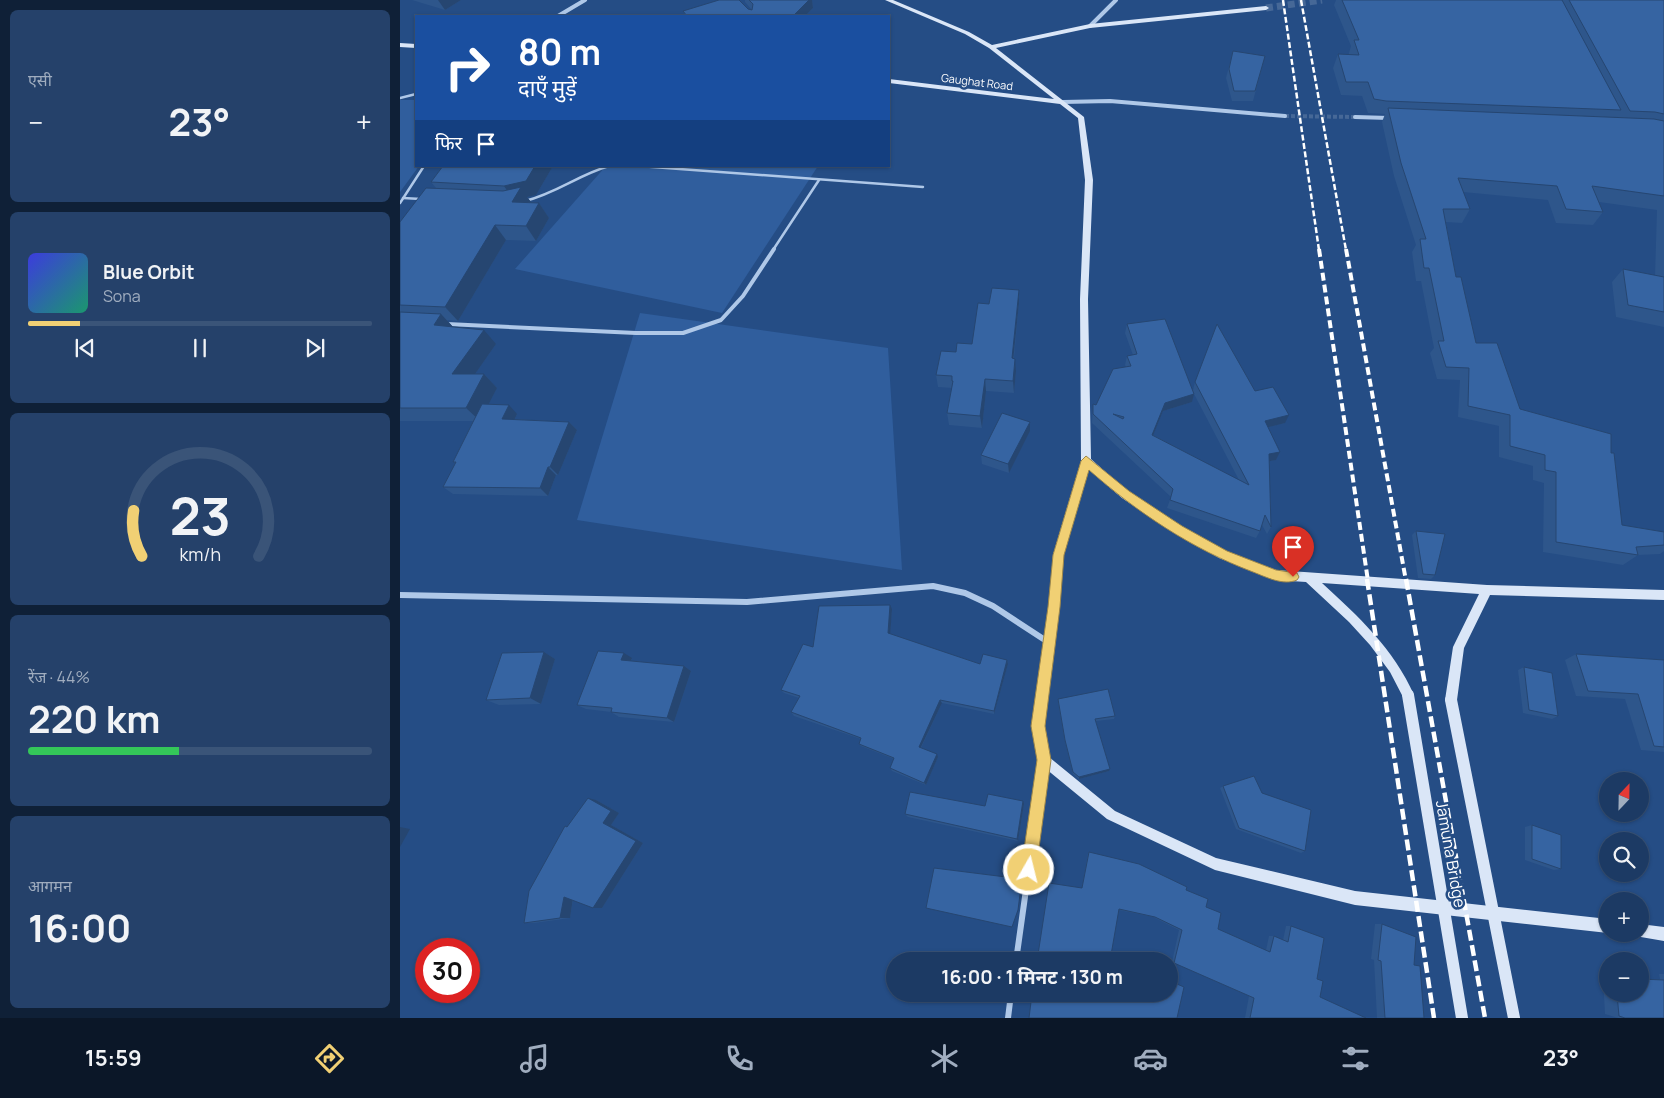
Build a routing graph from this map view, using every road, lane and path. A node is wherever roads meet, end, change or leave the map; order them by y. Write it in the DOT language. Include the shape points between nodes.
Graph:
graph roads {
  1 [pos="585,0"];
  2 [pos="888,0"];
  3 [pos="1116,0"];
  4 [pos="1266,8"];
  5 [pos="560,15"];
  6 [pos="1090,26"];
  7 [pos="400,45"];
  8 [pos="415,46"];
  9 [pos="991,47"];
  10 [pos="890,81"];
  11 [pos="415,94"];
  12 [pos="400,98"];
  13 [pos="1063,102"];
  14 [pos="1285,116"];
  15 [pos="1355,117"];
  16 [pos="1393,118"];
  17 [pos="423,167"];
  18 [pos="605,167"];
  19 [pos="652,167"];
  20 [pos="819,180"];
  21 [pos="923,187"];
  22 [pos="403,198"];
  23 [pos="422,199"];
  24 [pos="522,202"];
  25 [pos="400,203"];
  26 [pos="439,324"];
  27 [pos="1086,461"];
  28 [pos="1309,578"];
  29 [pos="1487,590"];
  30 [pos="400,595"];
  31 [pos="1664,595"];
  32 [pos="1049,642"];
  33 [pos="1044,760"];
  34 [pos="1599,925"];
  35 [pos="1649,932"];
  36 [pos="1664,934"];
  37 [pos="1017,952"];
  38 [pos="1010,1002"];
  39 [pos="1008,1018"];
  40 [pos="1462,1018"];
  41 [pos="1514,1018"];
  1 -- 5 [label="street"];
  2 -- 9 [label="main road" via="967,32"];
  3 -- 6 [label="street"];
  4 -- 6 [label="main road"];
  6 -- 9 [label="main road"];
  7 -- 8 [label="main road"];
  9 -- 13 [label="main road"];
  10 -- 13 [label="main road, Gaughat Road"];
  11 -- 12 [label="lane"];
  13 -- 14 [label="street" via="1110,102"];
  13 -- 27 [label="main road" via="1082,117 1088,180 1084,298"];
  15 -- 16 [label="street"];
  17 -- 22 [label="lane"];
  18 -- 24 [label="lane" via="591,171 545,196"];
  19 -- 20 [label="lane"];
  20 -- 21 [label="lane"];
  20 -- 26 [label="lane" via="743,296 721,320 683,333"];
  22 -- 23 [label="lane"];
  22 -- 25 [label="lane"];
  27 -- 28 [label="main road" via="1125,495 1223,555 1276,575"];
  27 -- 32 [label="main road" via="1058,555"];
  28 -- 29 [label="main road"];
  28 -- 40 [label="main road, Jamuna Bridge, bridge" via="1372,640 1392,665 1408,695"];
  29 -- 31 [label="main road"];
  29 -- 41 [label="main road, Jamuna Bridge, bridge" via="1460,646 1451,700"];
  30 -- 32 [label="street" via="747,602 933,586 979,599"];
  32 -- 33 [label="main road" via="1038,726"];
  33 -- 34 [label="main road" via="1110,815 1215,864 1355,898"];
  33 -- 37 [label="street"];
  35 -- 36 [label="main road"];
  38 -- 39 [label="street"];
}
